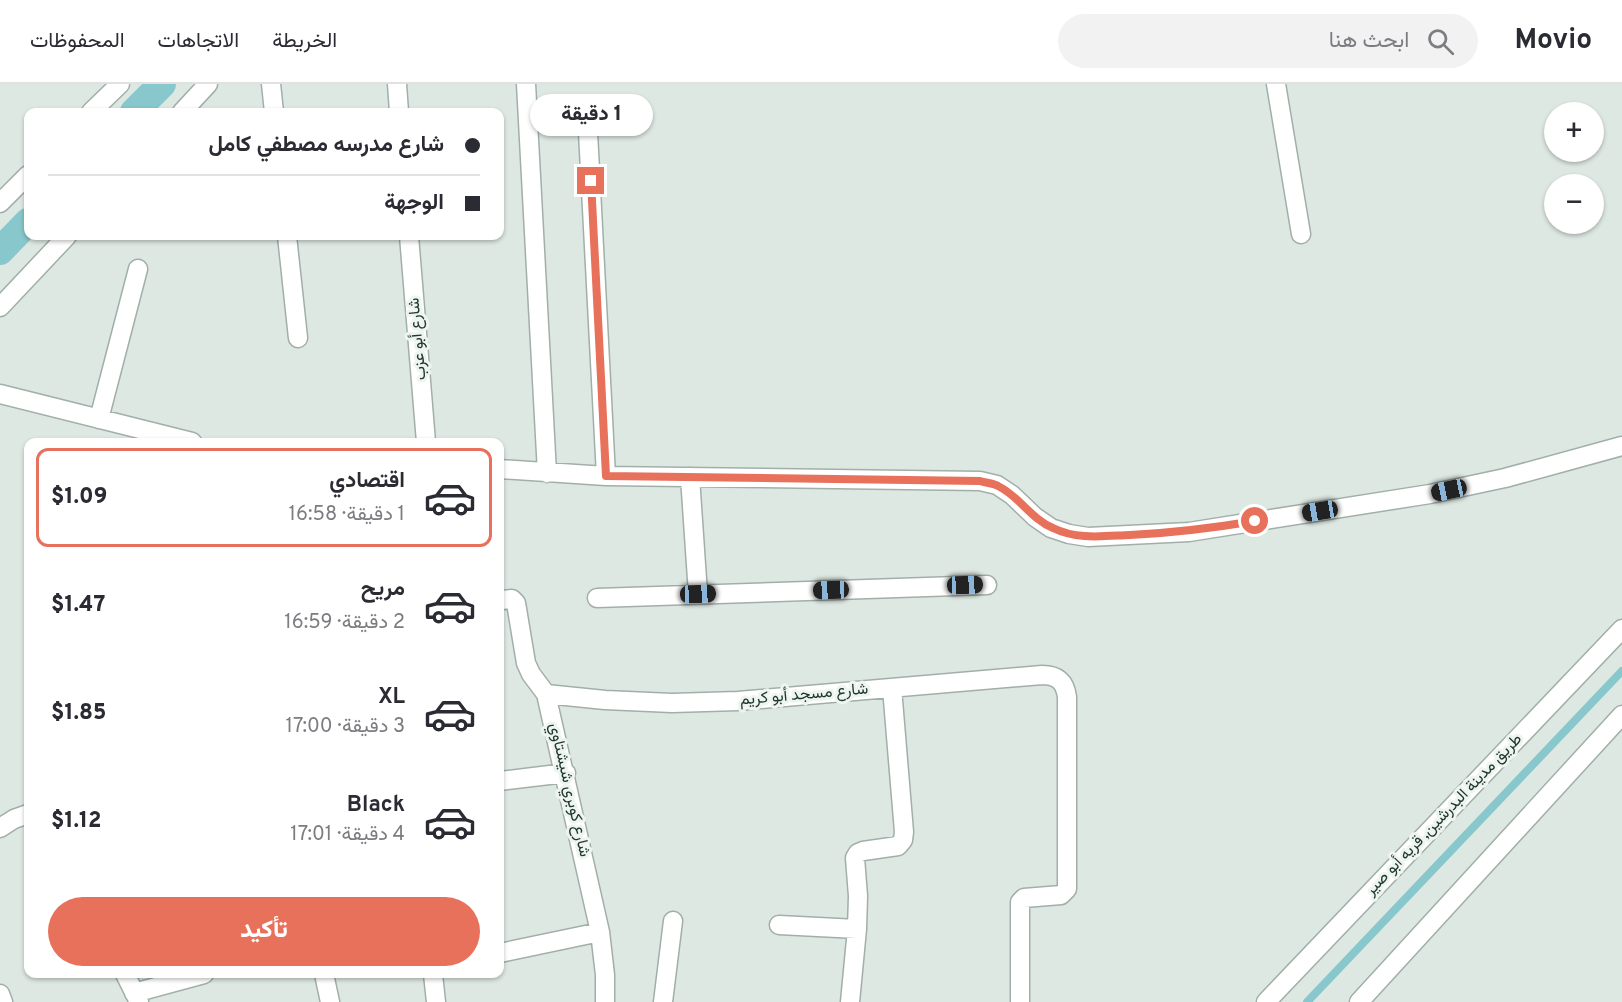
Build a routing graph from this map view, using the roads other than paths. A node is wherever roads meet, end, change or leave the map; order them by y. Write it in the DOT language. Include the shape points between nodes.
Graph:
graph roads {
  1 [pos="120,84"];
  2 [pos="208,84"];
  3 [pos="271,84"];
  4 [pos="397,84"];
  5 [pos="526,84"];
  6 [pos="1276,84"];
  7 [pos="95,108"];
  8 [pos="186,108"];
  9 [pos="274,108"];
  10 [pos="399,108"];
  11 [pos="587,113"];
  12 [pos="24,179"];
  13 [pos="0,203"];
  14 [pos="1301,234"];
  15 [pos="63,240"];
  16 [pos="287,240"];
  17 [pos="409,240"];
  18 [pos="138,269"];
  19 [pos="0,307"];
  20 [pos="298,338"];
  21 [pos="0,394"];
  22 [pos="99,419"];
  23 [pos="176,438"];
  24 [pos="426,438"];
  25 [pos="1622,446"];
  26 [pos="504,470"];
  27 [pos="547,473"];
  28 [pos="606,476"];
  29 [pos="690,477"];
  30 [pos="987,585"];
  31 [pos="698,594"];
  32 [pos="597,597"];
  33 [pos="504,600"];
  34 [pos="1622,629"];
  35 [pos="892,688"];
  36 [pos="546,694"];
  37 [pos="1622,715"];
  38 [pos="566,773"];
  39 [pos="504,781"];
  40 [pos="673,921"];
  41 [pos="778,925"];
  42 [pos="857,929"];
  43 [pos="600,932"];
  44 [pos="504,952"];
  45 [pos="127,978"];
  46 [pos="193,978"];
  47 [pos="325,978"];
  48 [pos="434,978"];
  49 [pos="0,994"];
  50 [pos="136,998"];
  51 [pos="3,1002"];
  52 [pos="330,1002"];
  53 [pos="436,1002"];
  54 [pos="605,1002"];
  55 [pos="663,1002"];
  56 [pos="850,1002"];
  57 [pos="1020,1002"];
  58 [pos="1266,1002"];
  59 [pos="1359,1002"];
  1 -- 7 [label="street"];
  2 -- 8 [label="street"];
  3 -- 9 [label="street"];
  4 -- 10 [label="street"];
  5 -- 27 [label="street"];
  6 -- 14 [label="street"];
  11 -- 28 [label="street"];
  12 -- 13 [label="street"];
  15 -- 19 [label="street"];
  16 -- 20 [label="street"];
  17 -- 24 [label="street, شارع أبو عزب"];
  18 -- 22 [label="street"];
  21 -- 22 [label="street"];
  22 -- 23 [label="street"];
  25 -- 29 [label="street" via="1430,494 1189,532 1088,537 1051,528 1005,490 980,481"];
  26 -- 27 [label="street"];
  27 -- 28 [label="street"];
  28 -- 29 [label="street"];
  29 -- 31 [label="street"];
  30 -- 31 [label="street"];
  31 -- 32 [label="street"];
  33 -- 36 [label="street, شارع كوبري شيشتاوي" via="516,603 526,663"];
  34 -- 58 [label="street, طريق مدينة البدرشين, قريه أبو صير"];
  35 -- 36 [label="street, شارع مسجد أبو كريم" via="672,704"];
  35 -- 42 [label="street" via="903,840 898,846 863,851 855,858"];
  35 -- 57 [label="street, شارع مسجد أبو كريم" via="1042,675 1052,675 1066,687 1067,889 1061,895 1024,898 1020,902"];
  36 -- 38 [label="street, شارع كوبري شيشتاوي"];
  37 -- 59 [label="street"];
  38 -- 39 [label="street"];
  38 -- 43 [label="street, شارع كوبري شيشتاوي"];
  40 -- 55 [label="street"];
  41 -- 42 [label="street"];
  42 -- 56 [label="street"];
  43 -- 44 [label="street"];
  43 -- 54 [label="street, شارع كوبري شيشتاوي"];
  45 -- 50 [label="street"];
  46 -- 50 [label="street"];
  47 -- 52 [label="street"];
  48 -- 53 [label="street"];
  49 -- 51 [label="street"];
}
